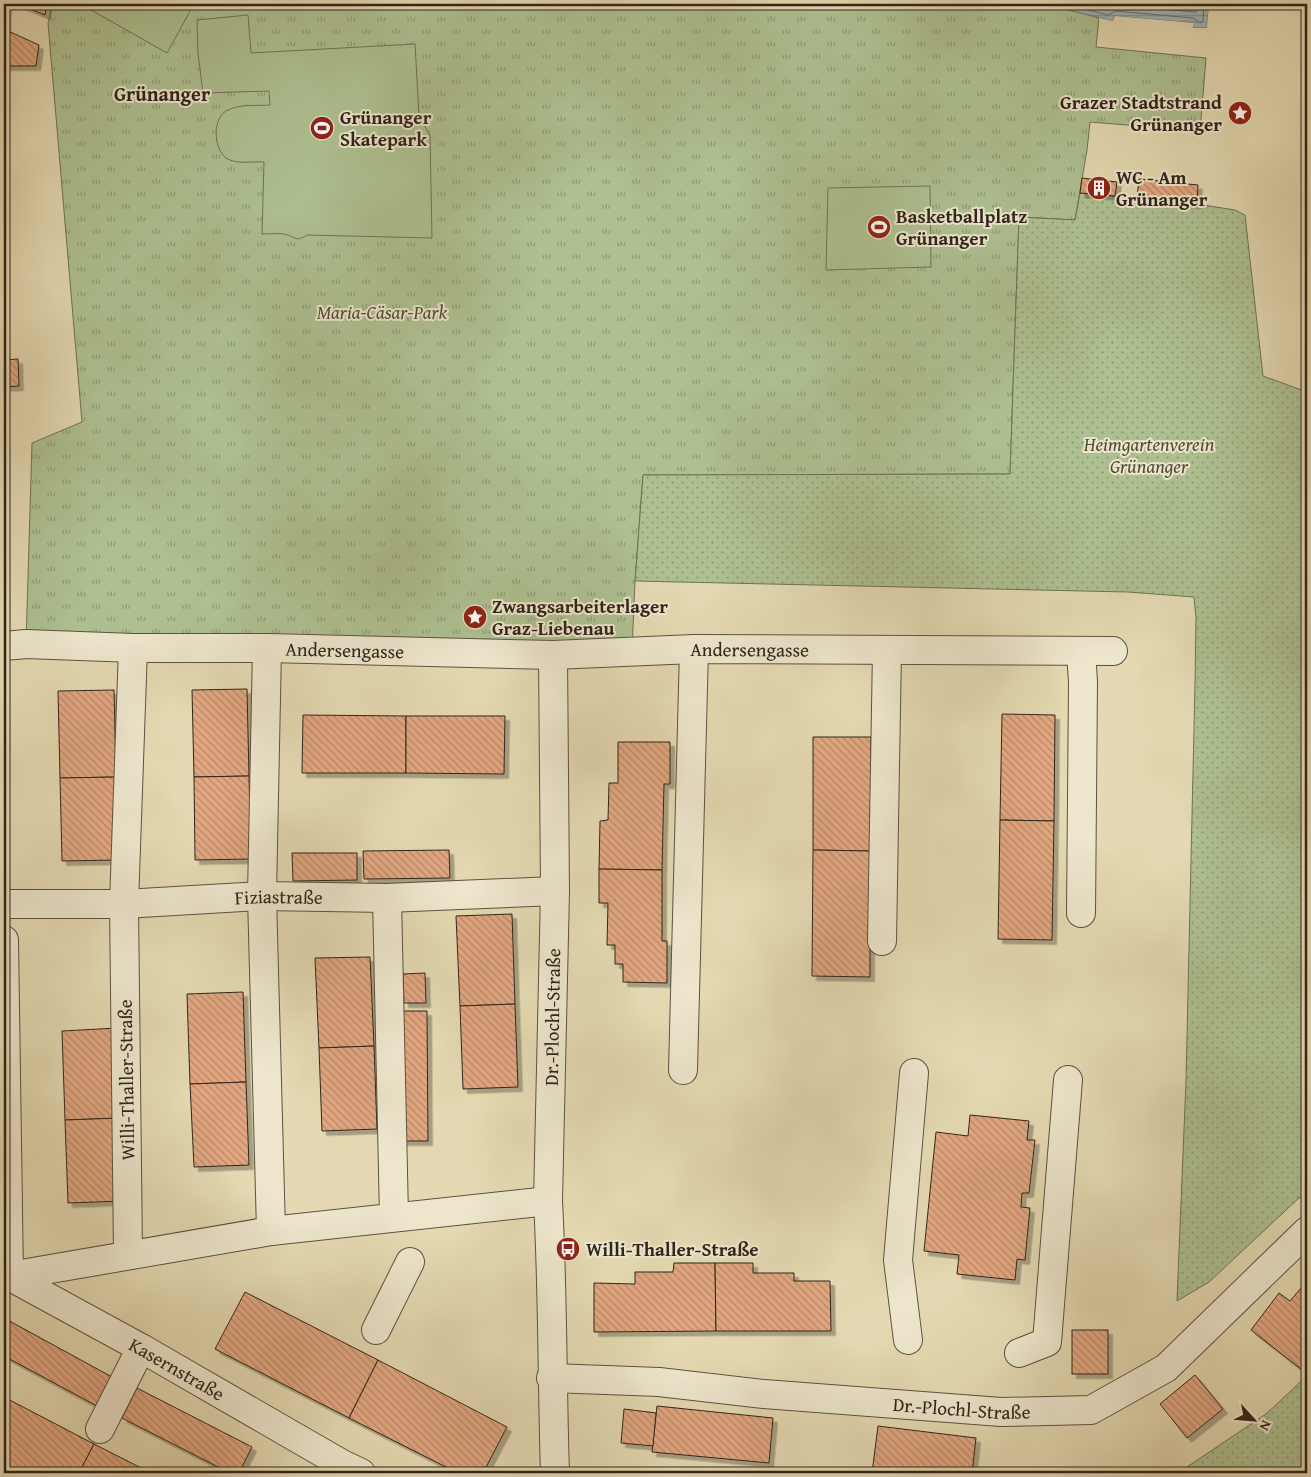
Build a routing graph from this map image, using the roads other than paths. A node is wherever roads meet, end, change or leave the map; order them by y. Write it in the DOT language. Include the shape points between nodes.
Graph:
graph roads {
  1 [pos="4,646"];
  2 [pos="134,648"];
  3 [pos="267,648"];
  4 [pos="694,649"];
  5 [pos="887,650"];
  6 [pos="1081,651"];
  7 [pos="1113,651"];
  8 [pos="553,656"];
  9 [pos="555,891"];
  10 [pos="262,896"];
  11 [pos="387,898"];
  12 [pos="4,904"];
  13 [pos="124,904"];
  14 [pos="1082,912"];
  15 [pos="4,940"];
  16 [pos="882,941"];
  17 [pos="4,1015"];
  18 [pos="683,1070"];
  19 [pos="914,1073"];
  20 [pos="1068,1080"];
  21 [pos="548,1201"];
  22 [pos="394,1217"];
  23 [pos="271,1231"];
  24 [pos="1307,1231"];
  25 [pos="128,1255"];
  26 [pos="410,1262"];
  27 [pos="6,1277"];
  28 [pos="376,1330"];
  29 [pos="908,1340"];
  30 [pos="141,1348"];
  31 [pos="1019,1353"];
  32 [pos="552,1378"];
  33 [pos="100,1429"];
  34 [pos="348,1470"];
  35 [pos="555,1473"];
  1 -- 2 [label="street, Andersengasse"];
  2 -- 3 [label="street, Andersengasse"];
  2 -- 13 [label="street"];
  3 -- 8 [label="street, Andersengasse"];
  3 -- 10 [label="street, Andersengasse"];
  4 -- 5 [label="street, Andersengasse"];
  4 -- 8 [label="street, Andersengasse"];
  4 -- 18 [label="street"];
  5 -- 6 [label="street, Andersengasse"];
  5 -- 16 [label="street"];
  6 -- 7 [label="street, Andersengasse"];
  6 -- 14 [label="street"];
  8 -- 9 [label="street, Dr.-Plochl-Straße"];
  9 -- 11 [label="street, Fiziastraße"];
  9 -- 21 [label="street, Dr.-Plochl-Straße"];
  10 -- 11 [label="street, Fiziastraße"];
  10 -- 13 [label="street, Fiziastraße"];
  10 -- 23 [label="street"];
  11 -- 22 [label="street"];
  12 -- 13 [label="street, Fiziastraße"];
  13 -- 25 [label="street, Willi-Thaller-Straße"];
  15 -- 17 [label="street"];
  17 -- 27 [label="street"];
  19 -- 29 [label="street" via="898,1260"];
  20 -- 31 [label="street" via="1047,1342"];
  21 -- 22 [label="street"];
  21 -- 32 [label="street, Dr.-Plochl-Straße"];
  22 -- 23 [label="street"];
  23 -- 25 [label="street"];
  24 -- 32 [label="street, Dr.-Plochl-Straße" via="1166,1368 1091,1410 1001,1412 764,1394 659,1382"];
  25 -- 27 [label="street"];
  26 -- 28 [label="street"];
  27 -- 30 [label="street, Kasernstraße"];
  30 -- 33 [label="street"];
  30 -- 34 [label="street, Kasernstraße"];
  32 -- 35 [label="street, Dr.-Plochl-Straße"];
}
